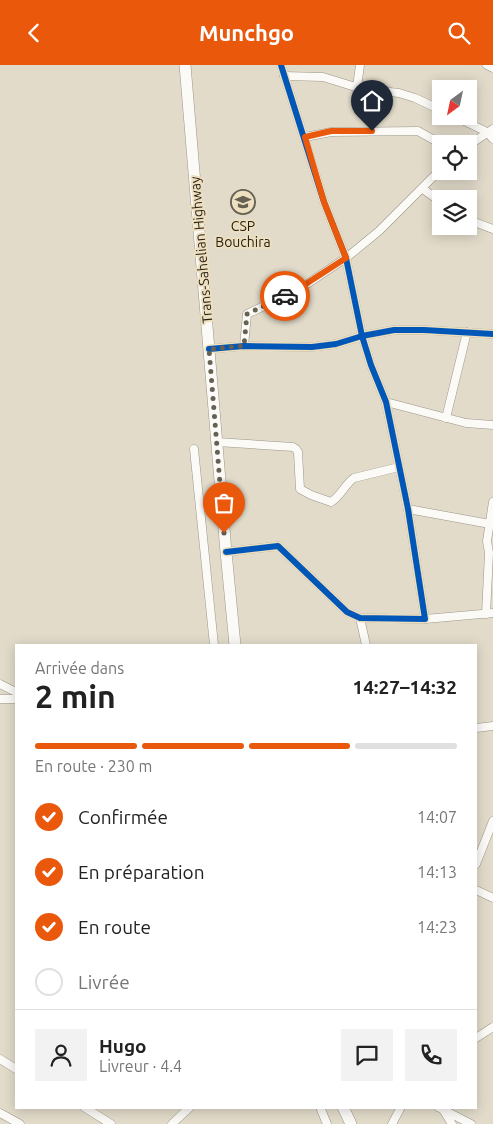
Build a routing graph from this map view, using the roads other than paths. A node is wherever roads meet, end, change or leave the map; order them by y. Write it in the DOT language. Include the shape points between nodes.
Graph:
graph roads {
  1 [pos="185,65"];
  2 [pos="281,65"];
  3 [pos="360,65"];
  4 [pos="487,65"];
  5 [pos="493,68"];
  6 [pos="284,76"];
  7 [pos="357,87"];
  8 [pos="432,106"];
  9 [pos="476,125"];
  10 [pos="490,131"];
  11 [pos="305,137"];
  12 [pos="432,139"];
  13 [pos="493,139"];
  14 [pos="477,140"];
  15 [pos="432,179"];
  16 [pos="423,189"];
  17 [pos="432,196"];
  18 [pos="477,223"];
  19 [pos="493,229"];
  20 [pos="346,258"];
  21 [pos="467,332"];
  22 [pos="493,334"];
  23 [pos="362,336"];
  24 [pos="244,346"];
  25 [pos="209,349"];
  26 [pos="386,403"];
  27 [pos="446,418"];
  28 [pos="493,425"];
  29 [pos="217,442"];
  30 [pos="194,449"];
  31 [pos="398,467"];
  32 [pos="493,502"];
  33 [pos="408,509"];
  34 [pos="490,524"];
  35 [pos="226,552"];
  36 [pos="490,614"];
  37 [pos="360,618"];
  38 [pos="425,619"];
  39 [pos="214,644"];
  40 [pos="236,644"];
  41 [pos="366,644"];
  42 [pos="0,684"];
  43 [pos="15,692"];
  44 [pos="0,699"];
  45 [pos="15,699"];
  46 [pos="493,726"];
  47 [pos="477,728"];
  48 [pos="493,821"];
  49 [pos="477,861"];
  50 [pos="477,890"];
  51 [pos="493,898"];
  52 [pos="493,1027"];
  53 [pos="477,1037"];
  54 [pos="0,1059"];
  55 [pos="15,1068"];
  56 [pos="87,1109"];
  57 [pos="188,1109"];
  58 [pos="321,1109"];
  59 [pos="344,1109"];
  60 [pos="400,1109"];
  61 [pos="441,1109"];
  62 [pos="0,1113"];
  63 [pos="18,1124"];
  64 [pos="110,1124"];
  65 [pos="172,1124"];
  66 [pos="327,1124"];
  67 [pos="351,1124"];
  68 [pos="392,1124"];
  69 [pos="452,1124"];
  70 [pos="471,1124"];
  1 -- 25 [label="highway, Trans-Sahelian Highway"];
  2 -- 6 [label="street"];
  3 -- 7 [label="street"];
  4 -- 5 [label="street"];
  6 -- 7 [label="street" via="322,77"];
  6 -- 11 [label="street"];
  7 -- 8 [label="street" via="408,95"];
  9 -- 10 [label="street"];
  10 -- 13 [label="street"];
  10 -- 14 [label="street"];
  11 -- 12 [label="street" via="331,131 418,131"];
  11 -- 20 [label="street" via="324,202"];
  15 -- 16 [label="street"];
  16 -- 17 [label="street"];
  16 -- 20 [label="street"];
  18 -- 19 [label="street"];
  20 -- 23 [label="street"];
  20 -- 24 [label="street" via="298,289 250,311 246,317"];
  21 -- 22 [label="street"];
  21 -- 23 [label="street" via="394,330"];
  21 -- 27 [label="street"];
  23 -- 24 [label="street" via="312,347"];
  23 -- 26 [label="street"];
  24 -- 25 [label="street"];
  25 -- 29 [label="highway, Trans-Sahelian Highway"];
  26 -- 27 [label="street"];
  26 -- 31 [label="street"];
  27 -- 28 [label="street"];
  29 -- 31 [label="street" via="293,447 298,452 300,489 332,503 354,478"];
  29 -- 35 [label="highway, Trans-Sahelian Highway"];
  30 -- 39 [label="street"];
  31 -- 33 [label="street"];
  32 -- 34 [label="street"];
  33 -- 34 [label="street"];
  33 -- 38 [label="street"];
  34 -- 36 [label="street" via="487,541"];
  35 -- 37 [label="street" via="278,545 347,612"];
  35 -- 40 [label="highway, Trans-Sahelian Highway"];
  36 -- 38 [label="street"];
  37 -- 38 [label="street"];
  37 -- 41 [label="street"];
  42 -- 43 [label="street"];
  44 -- 45 [label="street"];
  46 -- 47 [label="street"];
  48 -- 49 [label="street"];
  50 -- 51 [label="street"];
  52 -- 53 [label="street"];
  54 -- 55 [label="street"];
  56 -- 64 [label="street"];
  57 -- 65 [label="street"];
  58 -- 66 [label="street"];
  59 -- 67 [label="highway"];
  60 -- 68 [label="street"];
  61 -- 69 [label="street"];
  61 -- 70 [label="street"];
  62 -- 63 [label="street"];
}
